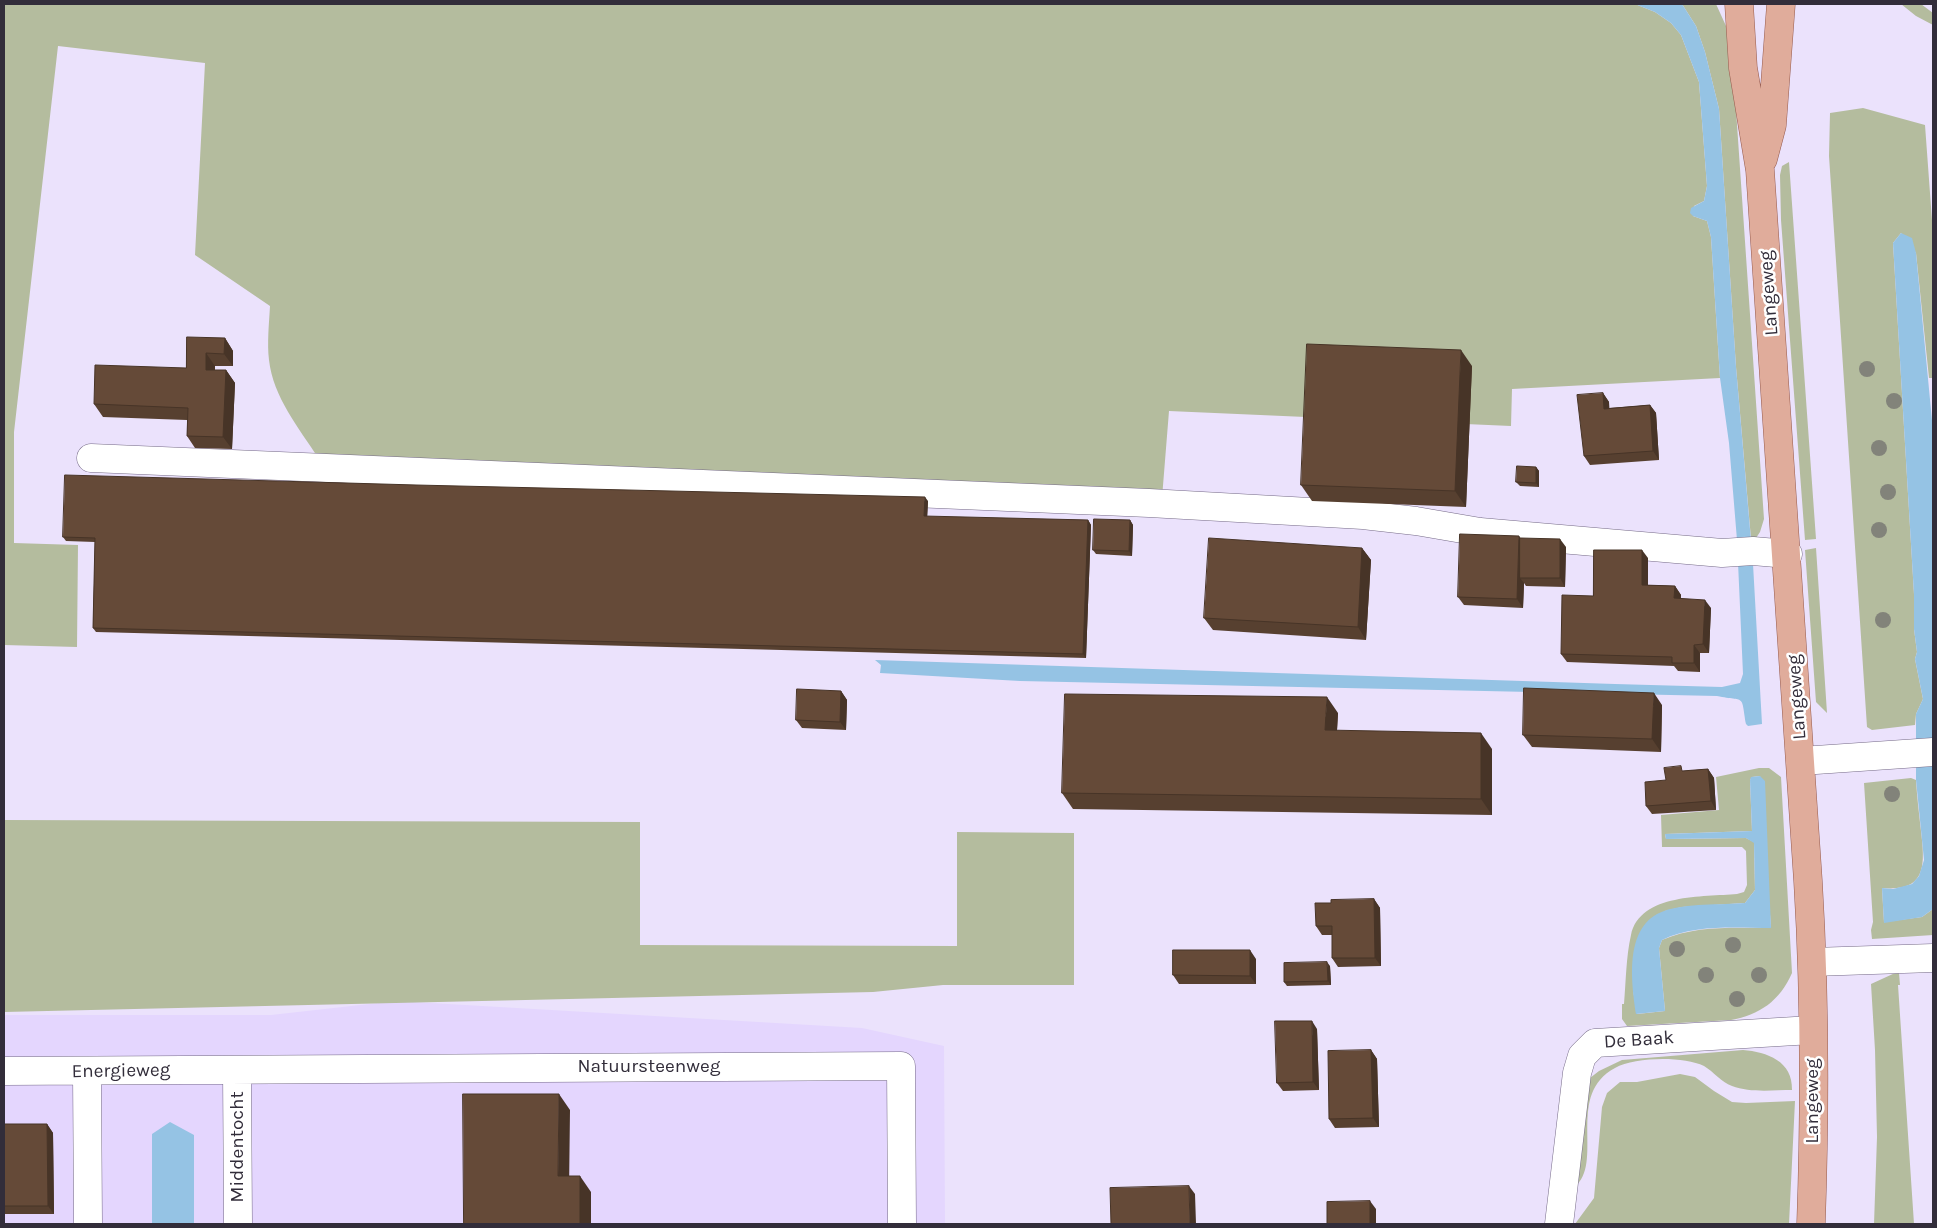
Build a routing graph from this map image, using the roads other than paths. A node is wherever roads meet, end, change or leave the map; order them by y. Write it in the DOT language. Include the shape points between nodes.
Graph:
graph roads {
  1 [pos="1739,4"];
  2 [pos="1781,4"];
  3 [pos="1760,170"];
  4 [pos="91,458"];
  5 [pos="1788,554"];
  6 [pos="1921,753"];
  7 [pos="1801,760"];
  8 [pos="1933,958"];
  9 [pos="1813,962"];
  10 [pos="1812,1030"];
  11 [pos="237,1070"];
  12 [pos="4,1071"];
  13 [pos="87,1072"];
  14 [pos="88,1224"];
  15 [pos="238,1224"];
  16 [pos="902,1224"];
  17 [pos="1559,1224"];
  18 [pos="1811,1224"];
  1 -- 3 [label="main road, Langeweg" via="1743,68"];
  2 -- 3 [label="main road, Langeweg" via="1772,125"];
  3 -- 5 [label="main road, Langeweg"];
  4 -- 5 [label="street" via="1363,515 1480,532 1722,553"];
  5 -- 7 [label="main road, Langeweg"];
  6 -- 7 [label="street"];
  7 -- 9 [label="main road, Langeweg"];
  8 -- 9 [label="street"];
  9 -- 10 [label="main road, Langeweg"];
  10 -- 17 [label="street, De Baak" via="1595,1043 1582,1056 1577,1073"];
  10 -- 18 [label="main road, Langeweg" via="1815,1095"];
  11 -- 13 [label="street, Energieweg"];
  11 -- 15 [label="street, Middentocht"];
  11 -- 16 [label="street, Natuursteenweg" via="901,1066"];
  12 -- 13 [label="street, Energieweg"];
  13 -- 14 [label="street"];
}
